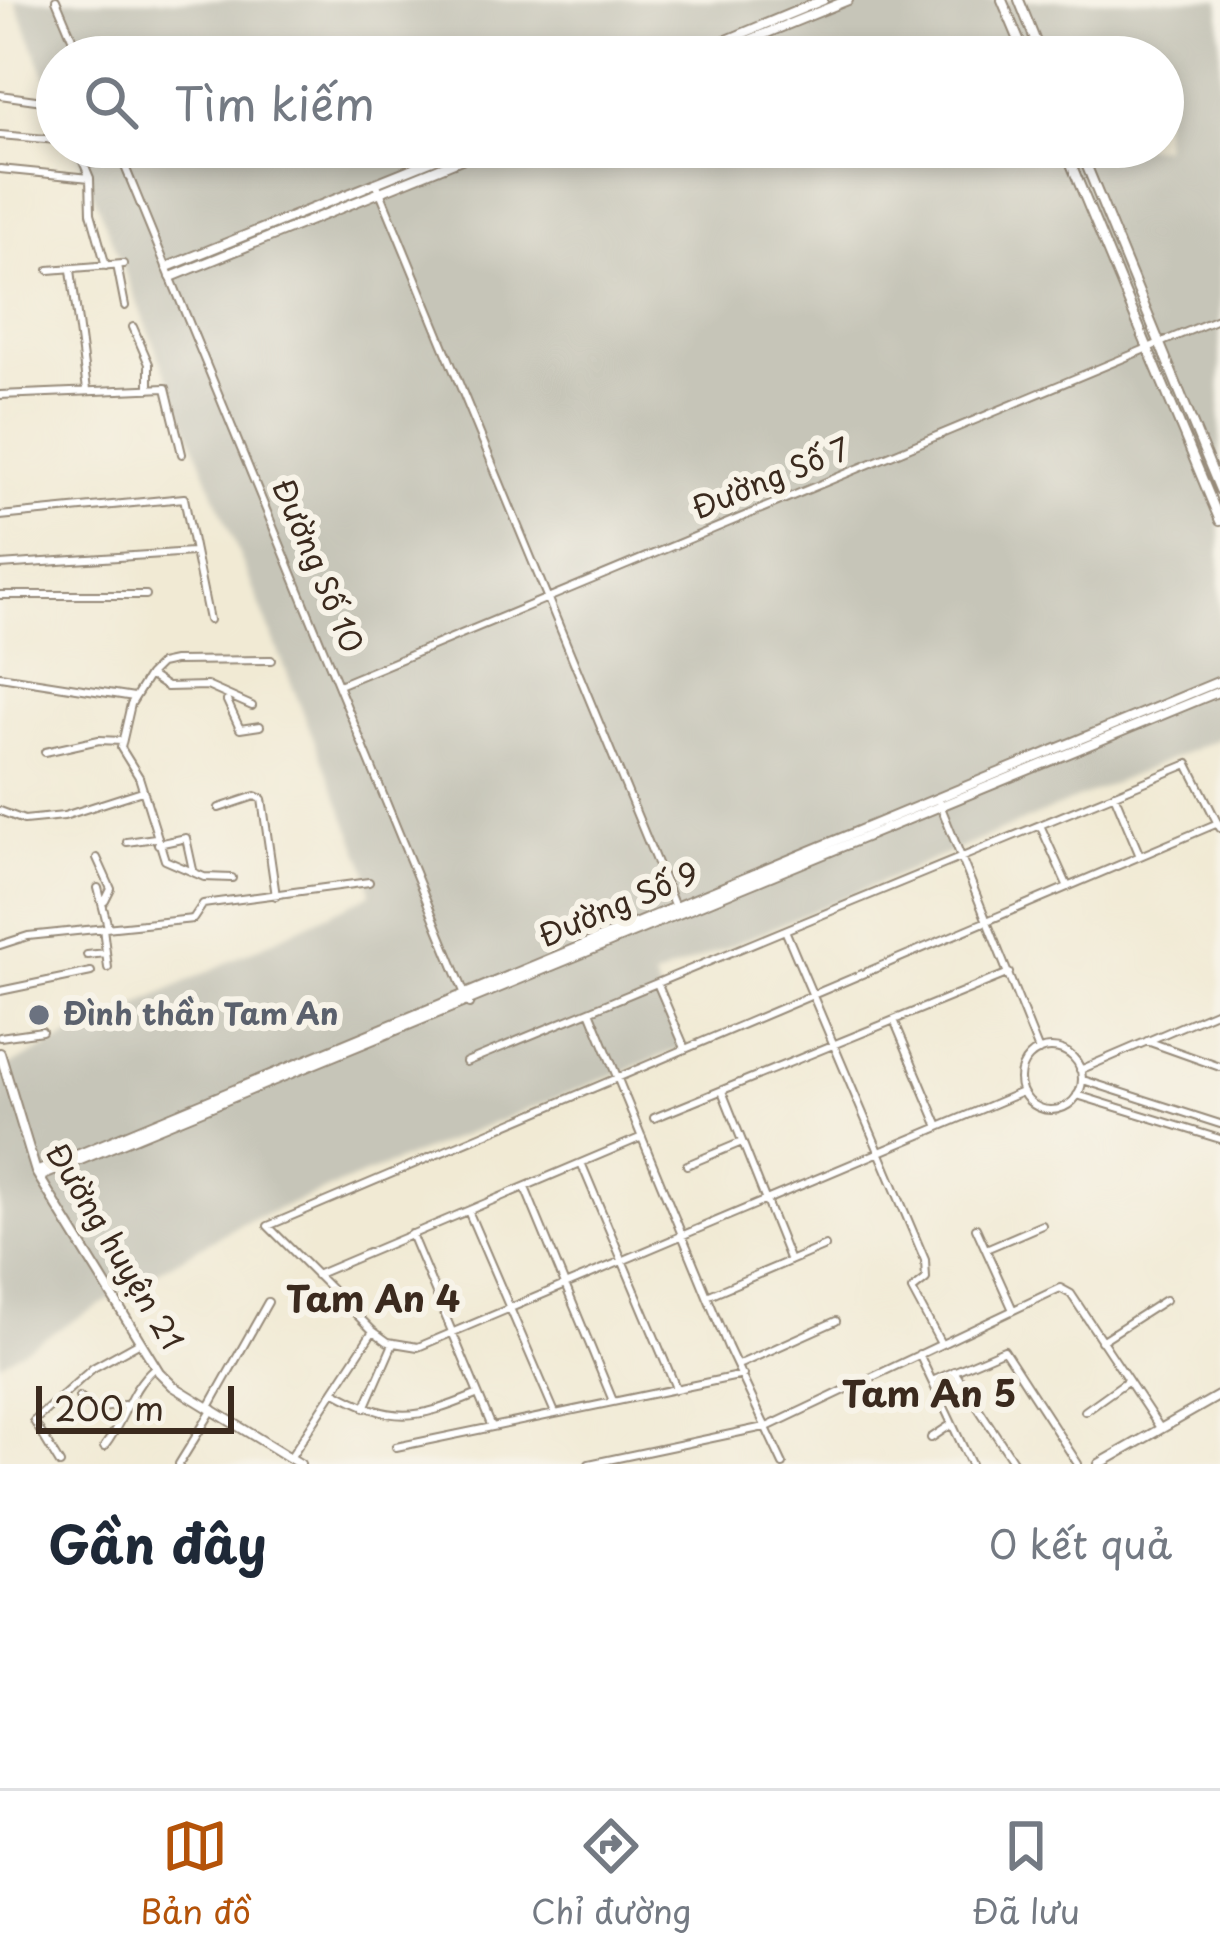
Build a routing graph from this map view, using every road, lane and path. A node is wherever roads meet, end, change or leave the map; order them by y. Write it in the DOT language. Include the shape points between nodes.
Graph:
graph roads {
  1 [pos="56,0"];
  2 [pos="824,0"];
  3 [pos="848,0"];
  4 [pos="1002,0"];
  5 [pos="1019,0"];
  6 [pos="71,36"];
  7 [pos="737,36"];
  8 [pos="760,36"];
  9 [pos="1017,36"];
  10 [pos="1034,36"];
  11 [pos="0,95"];
  12 [pos="36,100"];
  13 [pos="0,134"];
  14 [pos="36,138"];
  15 [pos="86,168"];
  16 [pos="126,168"];
  17 [pos="419,168"];
  18 [pos="431,168"];
  19 [pos="1073,168"];
  20 [pos="1088,168"];
  21 [pos="0,169"];
  22 [pos="90,178"];
  23 [pos="378,187"];
  24 [pos="106,266"];
  25 [pos="71,270"];
  26 [pos="49,271"];
  27 [pos="169,272"];
  28 [pos="125,306"];
  29 [pos="1220,318"];
  30 [pos="133,327"];
  31 [pos="1160,344"];
  32 [pos="1149,350"];
  33 [pos="148,389"];
  34 [pos="87,390"];
  35 [pos="0,395"];
  36 [pos="182,454"];
  37 [pos="1220,490"];
  38 [pos="0,516"];
  39 [pos="1220,521"];
  40 [pos="192,552"];
  41 [pos="0,565"];
  42 [pos="0,595"];
  43 [pos="146,595"];
  44 [pos="547,601"];
  45 [pos="208,620"];
  46 [pos="271,660"];
  47 [pos="0,676"];
  48 [pos="149,676"];
  49 [pos="1220,681"];
  50 [pos="341,684"];
  51 [pos="1220,691"];
  52 [pos="226,697"];
  53 [pos="134,698"];
  54 [pos="252,706"];
  55 [pos="260,726"];
  56 [pos="122,741"];
  57 [pos="45,752"];
  58 [pos="142,791"];
  59 [pos="1114,794"];
  60 [pos="940,803"];
  61 [pos="219,808"];
  62 [pos="0,811"];
  63 [pos="1040,825"];
  64 [pos="1219,826"];
  65 [pos="157,841"];
  66 [pos="127,842"];
  67 [pos="1140,856"];
  68 [pos="962,857"];
  69 [pos="97,858"];
  70 [pos="193,869"];
  71 [pos="232,878"];
  72 [pos="369,882"];
  73 [pos="1068,887"];
  74 [pos="98,888"];
  75 [pos="276,896"];
  76 [pos="105,901"];
  77 [pos="675,908"];
  78 [pos="987,919"];
  79 [pos="105,927"];
  80 [pos="784,930"];
  81 [pos="0,945"];
  82 [pos="106,953"];
  83 [pos="87,955"];
  84 [pos="109,968"];
  85 [pos="91,972"];
  86 [pos="1010,973"];
  87 [pos="657,982"];
  88 [pos="0,991"];
  89 [pos="811,994"];
  90 [pos="467,1000"];
  91 [pos="1220,1010"];
  92 [pos="590,1011"];
  93 [pos="893,1019"];
  94 [pos="42,1030"];
  95 [pos="0,1037"];
  96 [pos="1148,1041"];
  97 [pos="831,1045"];
  98 [pos="685,1048"];
  99 [pos="1039,1051"];
  100 [pos="0,1053"];
  101 [pos="466,1062"];
  102 [pos="1220,1067"];
  103 [pos="1080,1070"];
  104 [pos="2,1071"];
  105 [pos="616,1075"];
  106 [pos="1083,1080"];
  107 [pos="722,1091"];
  108 [pos="1022,1092"];
  109 [pos="1077,1095"];
  110 [pos="653,1118"];
  111 [pos="1220,1124"];
  112 [pos="939,1127"];
  113 [pos="642,1137"];
  114 [pos="1220,1139"];
  115 [pos="742,1142"];
  116 [pos="877,1154"];
  117 [pos="582,1165"];
  118 [pos="687,1165"];
  119 [pos="38,1175"];
  120 [pos="526,1190"];
  121 [pos="765,1202"];
  122 [pos="469,1213"];
  123 [pos="1042,1225"];
  124 [pos="976,1228"];
  125 [pos="411,1234"];
  126 [pos="682,1234"];
  127 [pos="825,1246"];
  128 [pos="986,1250"];
  129 [pos="625,1259"];
  130 [pos="790,1261"];
  131 [pos="316,1275"];
  132 [pos="568,1282"];
  133 [pos="707,1296"];
  134 [pos="1165,1300"];
  135 [pos="268,1302"];
  136 [pos="509,1306"];
  137 [pos="1013,1310"];
  138 [pos="836,1321"];
  139 [pos="373,1331"];
  140 [pos="453,1331"];
  141 [pos="1102,1341"];
  142 [pos="140,1342"];
  143 [pos="940,1342"];
  144 [pos="393,1344"];
  145 [pos="919,1354"];
  146 [pos="738,1365"];
  147 [pos="155,1366"];
  148 [pos="954,1371"];
  149 [pos="743,1375"];
  150 [pos="932,1381"];
  151 [pos="1127,1381"];
  152 [pos="677,1390"];
  153 [pos="334,1391"];
  154 [pos="478,1394"];
  155 [pos="1220,1394"];
  156 [pos="79,1397"];
  157 [pos="613,1401"];
  158 [pos="127,1405"];
  159 [pos="211,1408"];
  160 [pos="365,1408"];
  161 [pos="1085,1411"];
  162 [pos="555,1415"];
  163 [pos="952,1424"];
  164 [pos="769,1426"];
  165 [pos="492,1427"];
  166 [pos="1160,1429"];
  167 [pos="931,1438"];
  168 [pos="104,1447"];
  169 [pos="397,1447"];
  170 [pos="290,1458"];
  171 [pos="60,1464"];
  172 [pos="179,1464"];
  173 [pos="300,1464"];
  174 [pos="589,1464"];
  175 [pos="783,1464"];
  176 [pos="971,1464"];
  177 [pos="1015,1464"];
  178 [pos="1078,1464"];
  179 [pos="1100,1464"];
  1 -- 6 [label="street"];
  2 -- 7 [label="street"];
  3 -- 8 [label="street"];
  4 -- 9 [label="street"];
  5 -- 10 [label="street"];
  11 -- 12 [label="street"];
  13 -- 14 [label="street"];
  15 -- 22 [label="street"];
  16 -- 27 [label="street, Đường Số 10"];
  17 -- 23 [label="street"];
  18 -- 23 [label="street"];
  19 -- 32 [label="street"];
  20 -- 31 [label="street"];
  21 -- 22 [label="street"];
  22 -- 24 [label="street"];
  23 -- 27 [label="street"];
  23 -- 44 [label="street"];
  24 -- 25 [label="street"];
  24 -- 28 [label="street" via="120,264"];
  25 -- 26 [label="street"];
  25 -- 34 [label="street"];
  27 -- 50 [label="street, Đường Số 10"];
  29 -- 31 [label="street, Đường Số 7"];
  30 -- 33 [label="street" via="149,364"];
  31 -- 32 [label="street, Đường Số 7"];
  31 -- 37 [label="street"];
  32 -- 39 [label="street"];
  32 -- 44 [label="street, Đường Số 7"];
  33 -- 34 [label="street"];
  33 -- 36 [label="street" via="168,390"];
  34 -- 35 [label="street"];
  38 -- 40 [label="street" via="182,498 192,519"];
  40 -- 41 [label="street"];
  40 -- 45 [label="street"];
  42 -- 43 [label="street"];
  44 -- 50 [label="street, Đường Số 7"];
  44 -- 77 [label="street"];
  46 -- 48 [label="street" via="174,661"];
  47 -- 53 [label="street"];
  48 -- 52 [label="street" via="162,686 207,686"];
  48 -- 53 [label="street"];
  49 -- 60 [label="street, Đường Số 9"];
  50 -- 90 [label="street, Đường Số 10"];
  51 -- 60 [label="street, Đường Số 9"];
  52 -- 54 [label="street"];
  52 -- 55 [label="street" via="240,729"];
  53 -- 56 [label="street"];
  56 -- 57 [label="street"];
  56 -- 58 [label="street"];
  58 -- 62 [label="street" via="64,816 24,820"];
  58 -- 65 [label="street"];
  59 -- 63 [label="street"];
  59 -- 64 [label="street" via="1188,764"];
  59 -- 67 [label="street"];
  60 -- 68 [label="street"];
  60 -- 77 [label="street, Đường Số 9"];
  60 -- 90 [label="street, Đường Số 9"];
  61 -- 75 [label="street" via="262,799"];
  63 -- 68 [label="street"];
  63 -- 73 [label="street"];
  64 -- 67 [label="street"];
  65 -- 66 [label="street"];
  65 -- 70 [label="street" via="170,866"];
  65 -- 70 [label="street" via="188,839"];
  67 -- 73 [label="street"];
  68 -- 78 [label="street"];
  68 -- 80 [label="street"];
  69 -- 76 [label="street" via="111,889"];
  70 -- 71 [label="street"];
  72 -- 75 [label="street"];
  73 -- 78 [label="street"];
  74 -- 76 [label="street"];
  75 -- 79 [label="street" via="203,904 193,919"];
  76 -- 79 [label="street"];
  77 -- 90 [label="street, Đường Số 9"];
  78 -- 86 [label="street"];
  78 -- 89 [label="street"];
  79 -- 81 [label="street"];
  79 -- 82 [label="street"];
  80 -- 87 [label="street"];
  80 -- 89 [label="street"];
  82 -- 83 [label="street"];
  82 -- 84 [label="street"];
  85 -- 88 [label="street"];
  86 -- 93 [label="street"];
  86 -- 99 [label="street"];
  87 -- 92 [label="street"];
  87 -- 98 [label="street"];
  89 -- 97 [label="street"];
  89 -- 98 [label="street"];
  90 -- 119 [label="street, Đường Số 9"];
  91 -- 96 [label="street"];
  92 -- 101 [label="street"];
  92 -- 105 [label="street"];
  93 -- 97 [label="street"];
  93 -- 112 [label="street"];
  94 -- 95 [label="street"];
  96 -- 102 [label="street"];
  96 -- 103 [label="street"];
  97 -- 107 [label="street"];
  97 -- 116 [label="street"];
  98 -- 105 [label="street"];
  99 -- 103 [label="street" via="1061,1050"];
  99 -- 108 [label="street" via="1023,1066"];
  100 -- 104 [label="street, Đường huyện 21"];
  103 -- 106 [label="street"];
  104 -- 119 [label="street, Đường huyện 21"];
  105 -- 113 [label="street"];
  105 -- 131 [label="street" via="271,1221 269,1231"];
  106 -- 109 [label="street"];
  106 -- 111 [label="street"];
  107 -- 110 [label="street"];
  107 -- 115 [label="street"];
  108 -- 109 [label="street" via="1048,1111"];
  108 -- 112 [label="street"];
  109 -- 114 [label="street"];
  112 -- 116 [label="street"];
  113 -- 117 [label="street"];
  113 -- 126 [label="street"];
  115 -- 118 [label="street"];
  115 -- 121 [label="street"];
  116 -- 121 [label="street"];
  116 -- 143 [label="street" via="926,1260 926,1279 912,1290"];
  117 -- 120 [label="street"];
  117 -- 129 [label="street"];
  119 -- 142 [label="street, Đường huyện 21"];
  120 -- 122 [label="street"];
  120 -- 132 [label="street"];
  121 -- 126 [label="street"];
  121 -- 130 [label="street"];
  122 -- 125 [label="street"];
  122 -- 136 [label="street"];
  123 -- 128 [label="street"];
  124 -- 128 [label="street"];
  125 -- 131 [label="street"];
  125 -- 140 [label="street"];
  126 -- 129 [label="street"];
  126 -- 133 [label="street"];
  127 -- 130 [label="street"];
  128 -- 137 [label="street"];
  129 -- 132 [label="street"];
  129 -- 152 [label="street"];
  130 -- 133 [label="street"];
  131 -- 139 [label="street"];
  132 -- 136 [label="street"];
  132 -- 157 [label="street"];
  133 -- 146 [label="street"];
  134 -- 141 [label="street"];
  135 -- 159 [label="street"];
  136 -- 140 [label="street"];
  136 -- 162 [label="street"];
  137 -- 141 [label="street" via="1064,1288"];
  137 -- 143 [label="street"];
  138 -- 146 [label="street"];
  139 -- 144 [label="street"];
  139 -- 153 [label="street"];
  140 -- 144 [label="street" via="418,1347"];
  140 -- 154 [label="street"];
  141 -- 151 [label="street"];
  142 -- 147 [label="street, Đường huyện 21"];
  142 -- 171 [label="street" via="93,1368 34,1420"];
  143 -- 145 [label="street"];
  144 -- 160 [label="street"];
  145 -- 150 [label="street"];
  145 -- 164 [label="street"];
  146 -- 149 [label="street"];
  147 -- 158 [label="street"];
  147 -- 159 [label="street, Đường huyện 21"];
  148 -- 150 [label="street"];
  148 -- 177 [label="street"];
  148 -- 178 [label="street" via="1007,1353"];
  149 -- 152 [label="street"];
  149 -- 164 [label="street"];
  150 -- 163 [label="street"];
  151 -- 161 [label="street"];
  151 -- 166 [label="street"];
  152 -- 157 [label="street"];
  153 -- 160 [label="street"];
  153 -- 170 [label="street"];
  154 -- 160 [label="street" via="410,1417"];
  154 -- 165 [label="street"];
  155 -- 166 [label="street"];
  156 -- 158 [label="street" via="94,1408"];
  157 -- 162 [label="street"];
  158 -- 168 [label="street"];
  159 -- 170 [label="street, Đường huyện 21"];
  159 -- 172 [label="street"];
  162 -- 165 [label="street"];
  163 -- 167 [label="street"];
  163 -- 176 [label="street"];
  164 -- 174 [label="street"];
  164 -- 175 [label="street"];
  165 -- 169 [label="street"];
  166 -- 179 [label="street"];
  170 -- 173 [label="street, Đường huyện 21"];
}
